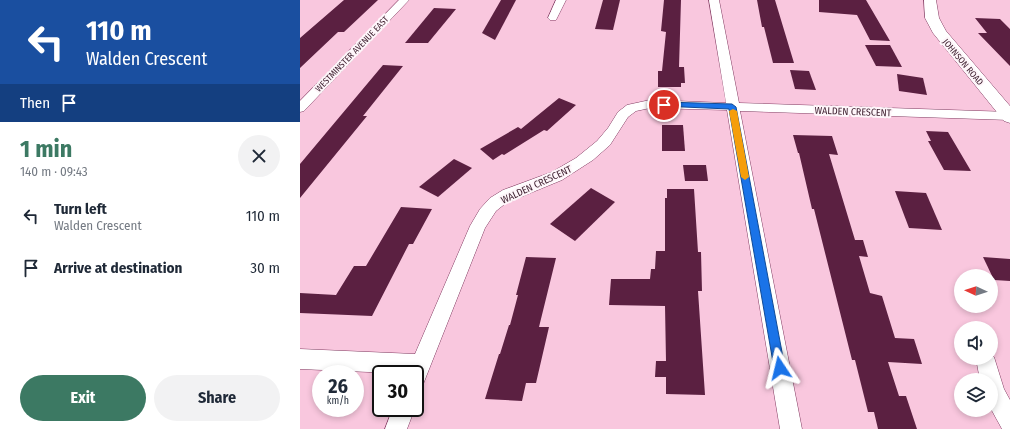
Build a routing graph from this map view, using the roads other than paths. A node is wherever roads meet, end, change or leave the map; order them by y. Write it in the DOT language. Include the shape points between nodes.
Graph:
graph roads {
  1 [pos="404,0"];
  2 [pos="561,0"];
  3 [pos="714,0"];
  4 [pos="930,0"];
  5 [pos="553,18"];
  6 [pos="732,107"];
  7 [pos="300,108"];
  8 [pos="1010,117"];
  9 [pos="300,359"];
  10 [pos="421,365"];
  11 [pos="372,367"];
  12 [pos="998,400"];
  13 [pos="401,417"];
  14 [pos="1010,422"];
  15 [pos="396,429"];
  16 [pos="791,429"];
  1 -- 7 [label="street, WESTMINSTER AVENUE EAST"];
  2 -- 5 [label="street"];
  3 -- 6 [label="street"];
  4 -- 8 [label="main road, JOHNSON ROAD" via="932,18 940,33"];
  6 -- 8 [label="street, WALDEN CRESCENT"];
  6 -- 10 [label="street, WALDEN CRESCENT" via="638,105 623,114 609,137 580,163 495,203 478,226"];
  6 -- 16 [label="street"];
  9 -- 11 [label="street"];
  12 -- 14 [label="street"];
  13 -- 15 [label="street"];
}
